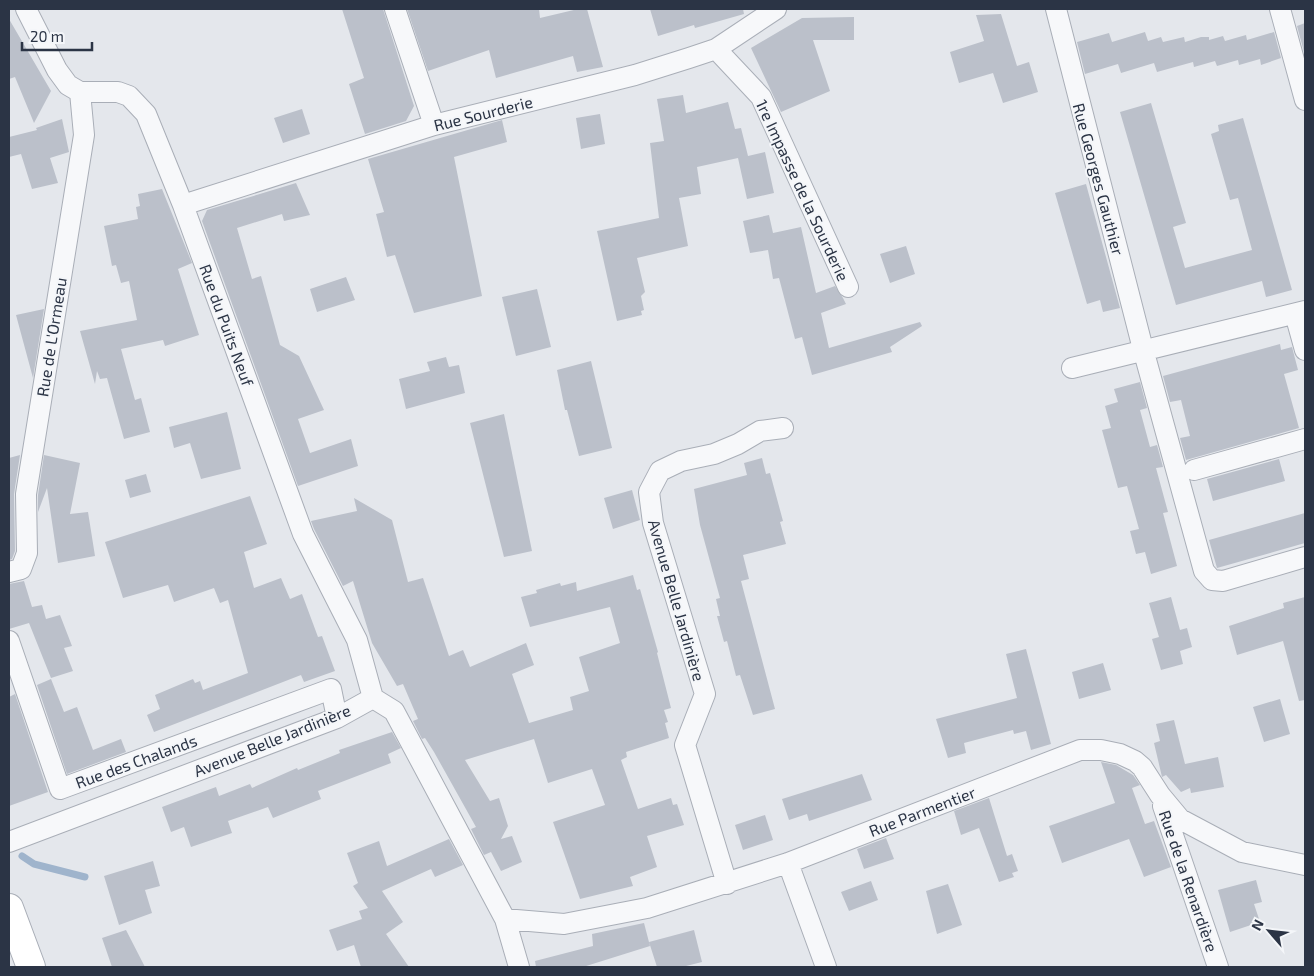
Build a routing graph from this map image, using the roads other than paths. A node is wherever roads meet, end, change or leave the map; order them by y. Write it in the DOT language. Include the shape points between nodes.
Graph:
graph roads {
  1 [pos="26,9"];
  2 [pos="395,9"];
  3 [pos="776,9"];
  4 [pos="1056,9"];
  5 [pos="1280,9"];
  6 [pos="716,49"];
  7 [pos="80,92"];
  8 [pos="1305,100"];
  9 [pos="434,125"];
  10 [pos="183,205"];
  11 [pos="848,287"];
  12 [pos="1300,312"];
  13 [pos="1143,350"];
  14 [pos="1305,350"];
  15 [pos="1072,368"];
  16 [pos="783,428"];
  17 [pos="1305,439"];
  18 [pos="1194,470"];
  19 [pos="1305,557"];
  20 [pos="9,572"];
  21 [pos="9,641"];
  22 [pos="374,698"];
  23 [pos="337,718"];
  24 [pos="1160,795"];
  25 [pos="10,841"];
  26 [pos="788,863"];
  27 [pos="1305,865"];
  28 [pos="727,884"];
  29 [pos="9,908"];
  30 [pos="505,919"];
  31 [pos="31,967"];
  32 [pos="519,967"];
  33 [pos="826,967"];
  34 [pos="1218,967"];
  1 -- 7 [label="street" via="57,70 68,85"];
  2 -- 9 [label="street"];
  3 -- 6 [label="street, Rue Sourderie"];
  4 -- 13 [label="street, Rue Georges Gauthier"];
  5 -- 8 [label="street"];
  6 -- 9 [label="street, Rue Sourderie" via="635,75"];
  6 -- 11 [label="street, 1re Impasse de la Sourderie" via="761,97"];
  7 -- 10 [label="street, Rue du Puits Neuf" via="118,92 138,104 146,114"];
  7 -- 20 [label="street, Rue de L'Ormeau" via="84,135 26,494 27,553 21,569"];
  9 -- 10 [label="street, Rue Sourderie"];
  10 -- 22 [label="street, Rue du Puits Neuf" via="303,534 357,640"];
  12 -- 13 [label="street"];
  12 -- 14 [label="street"];
  13 -- 15 [label="street"];
  13 -- 19 [label="street, Rue Georges Gauthier" via="1207,577 1223,582"];
  16 -- 28 [label="street, Avenue Belle Jardinière" via="760,431 714,454 681,462 660,472 649,492 652,523 704,694 685,745"];
  17 -- 18 [label="street"];
  21 -- 23 [label="street, Rue des Chalands" via="60,789 331,689"];
  22 -- 23 [label="street, Avenue Belle Jardinière"];
  22 -- 30 [label="street" via="394,712"];
  23 -- 25 [label="street, Avenue Belle Jardinière"];
  24 -- 26 [label="street, Rue Parmentier" via="1142,767 1128,757 1101,750 1080,750"];
  24 -- 27 [label="street, Rue Parmentier" via="1180,819 1242,852"];
  24 -- 34 [label="street, Rue de la Renardière"];
  26 -- 28 [label="street, Rue Parmentier"];
  26 -- 33 [label="street"];
  28 -- 30 [label="street, Rue Parmentier" via="647,908 564,924"];
  29 -- 31 [label="main road"];
  30 -- 32 [label="street"];
}
